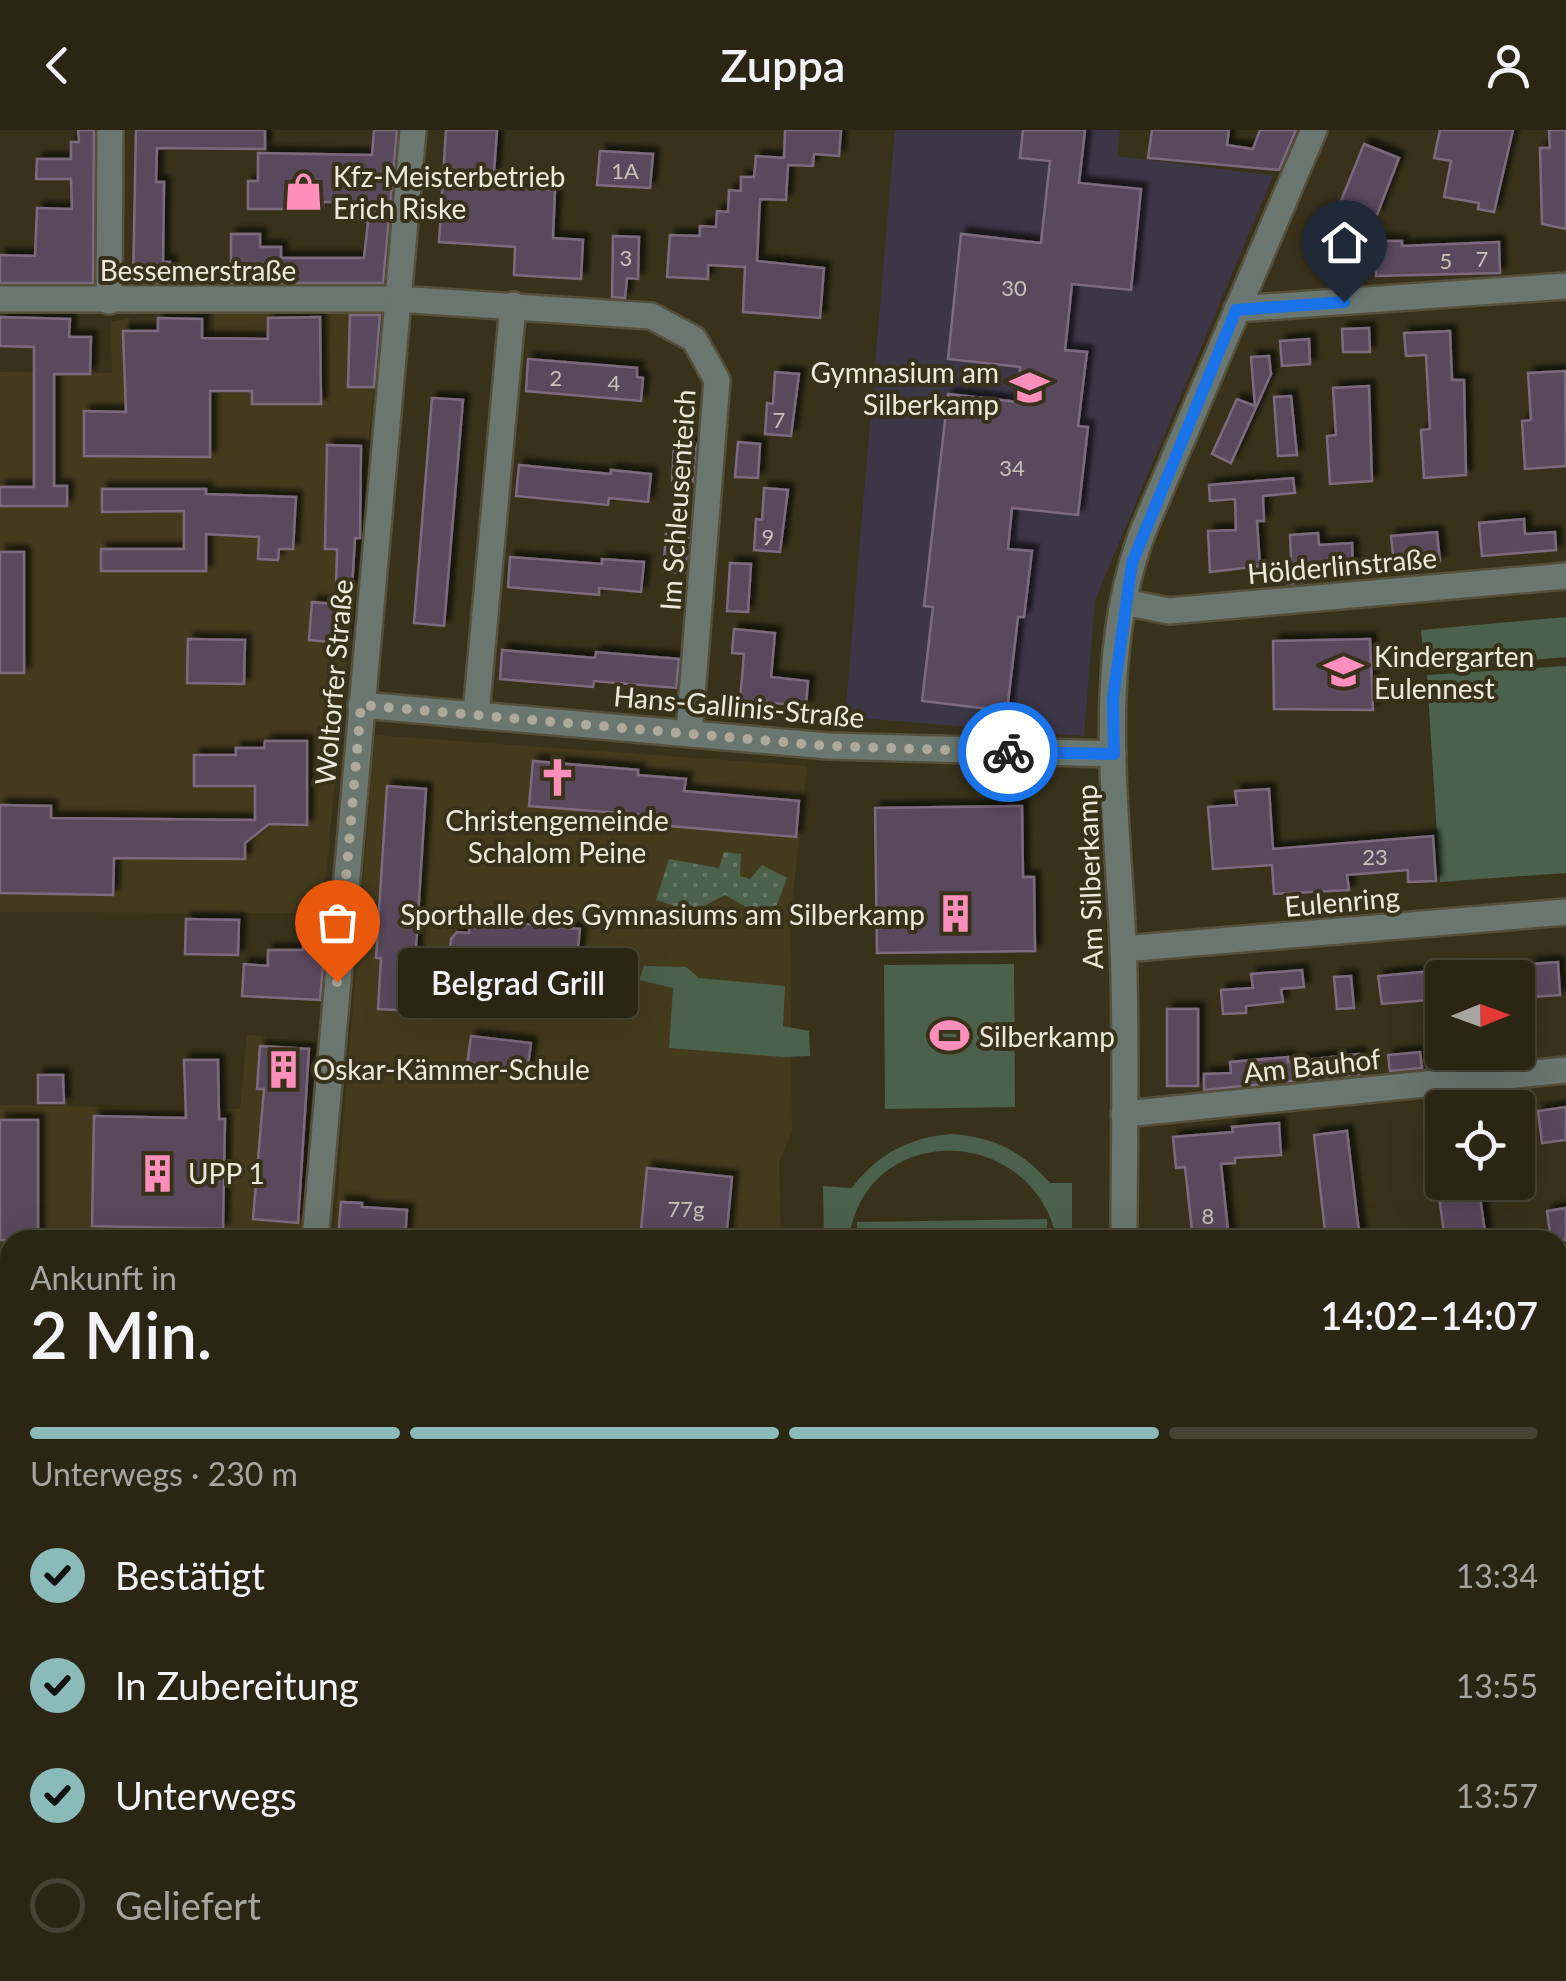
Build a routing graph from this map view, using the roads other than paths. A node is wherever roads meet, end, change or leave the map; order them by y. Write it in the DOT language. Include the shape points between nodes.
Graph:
graph roads {
  1 [pos="110,130"];
  2 [pos="413,130"];
  3 [pos="1314,130"];
  4 [pos="1566,286"];
  5 [pos="0,299"];
  6 [pos="397,299"];
  7 [pos="109,301"];
  8 [pos="513,306"];
  9 [pos="1236,310"];
  10 [pos="1566,576"];
  11 [pos="1124,602"];
  12 [pos="361,705"];
  13 [pos="476,714"];
  14 [pos="689,733"];
  15 [pos="1114,754"];
  16 [pos="1566,912"];
  17 [pos="1123,949"];
  18 [pos="1566,1070"];
  19 [pos="1124,1114"];
  20 [pos="316,1230"];
  21 [pos="1124,1230"];
  1 -- 7 [label="street"];
  2 -- 6 [label="street, Woltorfer Straße"];
  3 -- 9 [label="street, Am Silberkamp"];
  4 -- 9 [label="street"];
  5 -- 7 [label="street, Bessemerstraße"];
  6 -- 7 [label="street, Bessemerstraße"];
  6 -- 8 [label="street, Im Schleusenteich"];
  6 -- 12 [label="street, Woltorfer Straße"];
  8 -- 13 [label="street"];
  8 -- 14 [label="street, Im Schleusenteich" via="651,316 694,340 717,380"];
  9 -- 11 [label="street, Am Silberkamp" via="1144,531"];
  10 -- 11 [label="street, Hölderlinstraße" via="1169,610"];
  11 -- 15 [label="street, Am Silberkamp"];
  12 -- 13 [label="street, Hans-Gallinis-Straße"];
  12 -- 20 [label="street, Woltorfer Straße"];
  13 -- 14 [label="street, Hans-Gallinis-Straße"];
  14 -- 15 [label="street, Hans-Gallinis-Straße" via="828,746"];
  15 -- 17 [label="street, Am Silberkamp"];
  16 -- 17 [label="street, Eulenring"];
  17 -- 19 [label="street, Am Silberkamp"];
  18 -- 19 [label="street, Am Bauhof"];
  19 -- 21 [label="street, Am Silberkamp"];
}
